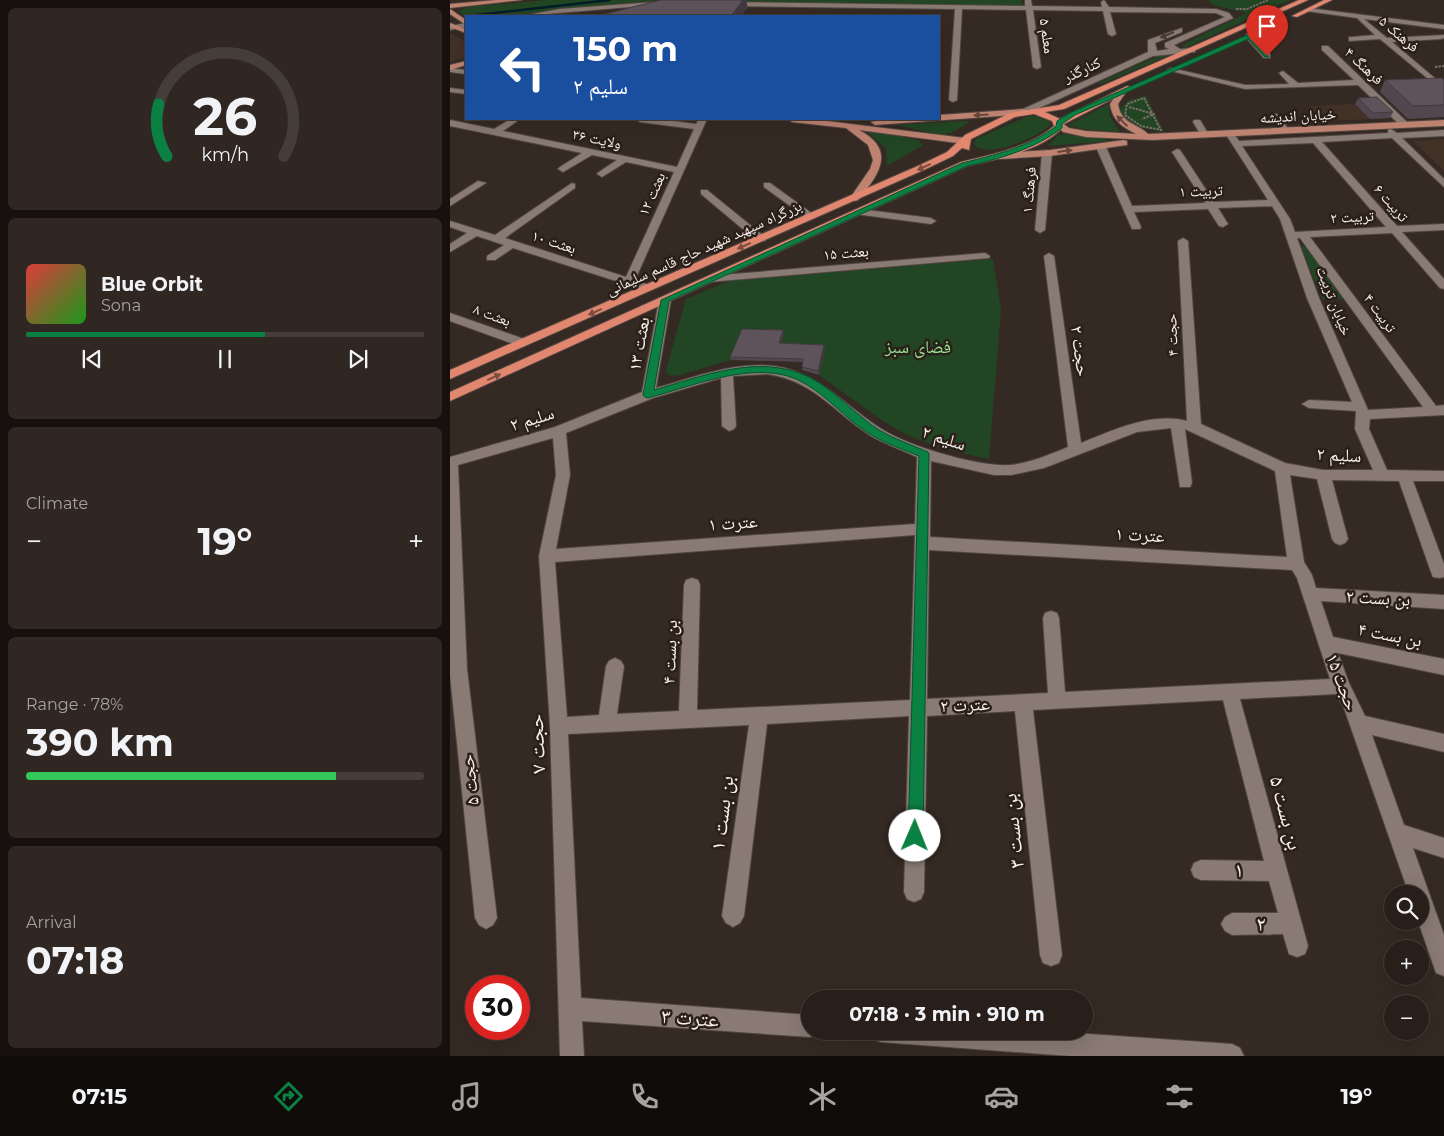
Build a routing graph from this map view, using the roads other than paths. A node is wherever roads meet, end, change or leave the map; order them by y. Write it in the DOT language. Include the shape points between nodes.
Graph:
graph roads {
  1 [pos="519,0"];
  2 [pos="1028,0"];
  3 [pos="1178,0"];
  4 [pos="1305,0"];
  5 [pos="1329,0"];
  6 [pos="719,3"];
  7 [pos="672,4"];
  8 [pos="816,5"];
  9 [pos="450,6"];
  10 [pos="886,6"];
  11 [pos="1105,6"];
  12 [pos="959,8"];
  13 [pos="584,9"];
  14 [pos="1029,9"];
  15 [pos="1308,10"];
  16 [pos="450,11"];
  17 [pos="1182,11"];
  18 [pos="1199,11"];
  19 [pos="634,14"];
  20 [pos="533,15"];
  21 [pos="812,15"];
  22 [pos="884,15"];
  23 [pos="1360,19"];
  24 [pos="1282,21"];
  25 [pos="465,23"];
  26 [pos="465,24"];
  27 [pos="451,27"];
  28 [pos="1427,27"];
  29 [pos="1444,27"];
  30 [pos="465,31"];
  31 [pos="1257,33"];
  32 [pos="1112,34"];
  33 [pos="1245,38"];
  34 [pos="1352,39"];
  35 [pos="1383,39"];
  36 [pos="1442,39"];
  37 [pos="1172,48"];
  38 [pos="1324,48"];
  39 [pos="1151,49"];
  40 [pos="1192,50"];
  41 [pos="1267,56"];
  42 [pos="1189,62"];
  43 [pos="465,63"];
  44 [pos="1037,67"];
  45 [pos="450,69"];
  46 [pos="465,72"];
  47 [pos="1167,72"];
  48 [pos="1283,72"];
  49 [pos="1360,82"];
  50 [pos="1140,84"];
  51 [pos="1296,86"];
  52 [pos="450,90"];
  53 [pos="1444,90"];
  54 [pos="465,92"];
  55 [pos="1122,92"];
  56 [pos="953,100"];
  57 [pos="1024,112"];
  58 [pos="1036,112"];
  59 [pos="1274,116"];
  60 [pos="940,118"];
  61 [pos="516,120"];
  62 [pos="655,120"];
  63 [pos="802,120"];
  64 [pos="908,120"];
  65 [pos="1197,122"];
  66 [pos="450,123"];
  67 [pos="701,123"];
  68 [pos="832,123"];
  69 [pos="1444,123"];
  70 [pos="1059,124"];
  71 [pos="460,125"];
  72 [pos="1405,125"];
  73 [pos="1385,126"];
  74 [pos="450,131"];
  75 [pos="1286,131"];
  76 [pos="496,132"];
  77 [pos="1230,133"];
  78 [pos="1444,133"];
  79 [pos="570,135"];
  80 [pos="1205,135"];
  81 [pos="1395,136"];
  82 [pos="1152,137"];
  83 [pos="965,140"];
  84 [pos="1315,140"];
  85 [pos="1236,144"];
  86 [pos="555,145"];
  87 [pos="1100,147"];
  88 [pos="590,152"];
  89 [pos="1177,152"];
  90 [pos="1047,153"];
  91 [pos="999,156"];
  92 [pos="624,158"];
  93 [pos="564,169"];
  94 [pos="680,170"];
  95 [pos="602,174"];
  96 [pos="481,183"];
  97 [pos="1444,184"];
  98 [pos="767,185"];
  99 [pos="572,186"];
  100 [pos="704,192"];
  101 [pos="854,198"];
  102 [pos="1275,202"];
  103 [pos="450,203"];
  104 [pos="1211,205"];
  105 [pos="1128,209"];
  106 [pos="859,212"];
  107 [pos="812,216"];
  108 [pos="932,222"];
  109 [pos="450,224"];
  110 [pos="1223,224"];
  111 [pos="1136,227"];
  112 [pos="1444,227"];
  113 [pos="1040,230"];
  114 [pos="1395,230"];
  115 [pos="476,232"];
  116 [pos="1297,235"];
  117 [pos="497,239"];
  118 [pos="761,239"];
  119 [pos="1183,241"];
  120 [pos="512,244"];
  121 [pos="450,249"];
  122 [pos="985,256"];
  123 [pos="1049,256"];
  124 [pos="491,258"];
  125 [pos="709,279"];
  126 [pos="629,282"];
  127 [pos="1444,286"];
  128 [pos="648,288"];
  129 [pos="665,300"];
  130 [pos="450,316"];
  131 [pos="522,343"];
  132 [pos="727,372"];
  133 [pos="450,375"];
  134 [pos="648,395"];
  135 [pos="450,397"];
  136 [pos="1309,404"];
  137 [pos="1438,410"];
  138 [pos="1362,411"];
  139 [pos="1177,423"];
  140 [pos="729,426"];
  141 [pos="1194,427"];
  142 [pos="559,431"];
  143 [pos="1075,450"];
  144 [pos="924,454"];
  145 [pos="451,462"];
  146 [pos="1282,468"];
  147 [pos="1323,475"];
  148 [pos="1404,475"];
  149 [pos="1382,476"];
  150 [pos="1444,476"];
  151 [pos="1185,483"];
  152 [pos="922,536"];
  153 [pos="1340,539"];
  154 [pos="547,556"];
  155 [pos="1296,564"];
  156 [pos="1439,572"];
  157 [pos="692,585"];
  158 [pos="1311,594"];
  159 [pos="1444,602"];
  160 [pos="1051,618"];
  161 [pos="1327,643"];
  162 [pos="615,666"];
  163 [pos="1444,667"];
  164 [pos="1341,686"];
  165 [pos="1229,691"];
  166 [pos="1057,700"];
  167 [pos="1023,702"];
  168 [pos="918,708"];
  169 [pos="759,716"];
  170 [pos="688,719"];
  171 [pos="607,723"];
  172 [pos="1358,723"];
  173 [pos="559,726"];
  174 [pos="1444,743"];
  175 [pos="1398,833"];
  176 [pos="1444,848"];
  177 [pos="1201,870"];
  178 [pos="1277,871"];
  179 [pos="1416,885"];
  180 [pos="914,892"];
  181 [pos="733,916"];
  182 [pos="486,918"];
  183 [pos="1290,923"];
  184 [pos="1429,923"];
  185 [pos="1232,924"];
  186 [pos="1297,946"];
  187 [pos="1051,956"];
  188 [pos="1444,966"];
  189 [pos="571,1009"];
  190 [pos="801,1025"];
  191 [pos="1007,1040"];
  192 [pos="572,1056"];
  193 [pos="1232,1056"];
  1 -- 9 [label="main road"];
  2 -- 14 [label="street, معلم ۵"];
  3 -- 17 [label="street"];
  4 -- 40 [label="highway"];
  5 -- 15 [label="highway"];
  6 -- 8 [label="street" via="781,8"];
  7 -- 13 [label="street"];
  7 -- 19 [label="main road"];
  8 -- 10 [label="street"];
  8 -- 21 [label="street"];
  10 -- 12 [label="street"];
  10 -- 22 [label="street"];
  11 -- 14 [label="street"];
  11 -- 17 [label="street" via="1146,13"];
  11 -- 32 [label="street"];
  12 -- 14 [label="street"];
  12 -- 56 [label="street"];
  13 -- 19 [label="street"];
  13 -- 20 [label="street"];
  14 -- 44 [label="street, معلم ۵"];
  15 -- 24 [label="highway"];
  15 -- 29 [label="street"];
  16 -- 25 [label="main road"];
  17 -- 18 [label="street"];
  18 -- 37 [label="street" via="1220,11 1229,18 1171,42"];
  18 -- 39 [label="street, one-way" via="1212,17 1154,40"];
  23 -- 35 [label="street, فرهنک ۵"];
  26 -- 27 [label="street"];
  27 -- 30 [label="main road"];
  28 -- 36 [label="street"];
  31 -- 33 [label="highway"];
  33 -- 41 [label="street"];
  34 -- 35 [label="street"];
  35 -- 36 [label="street"];
  35 -- 53 [label="street, فرهنک ۵"];
  37 -- 39 [label="street"];
  37 -- 40 [label="street"];
  38 -- 49 [label="street, فرهنگ ۴"];
  39 -- 57 [label="street, کنارگذر"];
  40 -- 58 [label="highway" via="1061,107"];
  42 -- 47 [label="highway"];
  43 -- 45 [label="main road"];
  45 -- 46 [label="street"];
  47 -- 51 [label="street" via="1245,87"];
  48 -- 51 [label="street"];
  49 -- 51 [label="street"];
  49 -- 72 [label="street, فرهنگ ۴"];
  50 -- 55 [label="highway"];
  52 -- 54 [label="street"];
  55 -- 70 [label="highway"];
  82 -- 55 [label="main road, one-way" via="1132,129 1117,117 1114,104"];
  57 -- 58 [label="highway"];
  57 -- 60 [label="main road, one-way"];
  57 -- 83 [label="highway, بزرگراه سپهبد شهید حاج قاسم سلیمانی"];
  58 -- 70 [label="highway" via="1051,116"];
  59 -- 75 [label="street"];
  61 -- 76 [label="street"];
  62 -- 67 [label="street"];
  63 -- 68 [label="main road"];
  64 -- 68 [label="main road"];
  65 -- 80 [label="street"];
  66 -- 71 [label="street, ولایت ۳۶"];
  67 -- 94 [label="street, بعثت ۱۲"];
  68 -- 83 [label="main road"];
  68 -- 101 [label="main road" via="862,135 877,152 874,174"];
  69 -- 72 [label="main road, خیابان اندیشه"];
  70 -- 82 [label="main road, خیابان اندیشه" via="1072,132 1095,136"];
  70 -- 91 [label="highway, بزرگراه سپهبد شهید حاج قاسم سلیمانی" via="1056,131"];
  71 -- 74 [label="street"];
  71 -- 76 [label="street, ولایت ۳۶"];
  72 -- 73 [label="main road, خیابان اندیشه"];
  73 -- 75 [label="main road, خیابان اندیشه"];
  73 -- 81 [label="street"];
  75 -- 77 [label="main road, خیابان اندیشه"];
  76 -- 86 [label="street, ولایت ۳۶"];
  77 -- 80 [label="main road, خیابان اندیشه"];
  77 -- 85 [label="street, خیابان تربیت"];
  78 -- 81 [label="street"];
  79 -- 86 [label="street"];
  80 -- 82 [label="main road, خیابان اندیشه"];
  81 -- 84 [label="street"];
  81 -- 97 [label="street"];
  82 -- 87 [label="main road, خیابان اندیشه"];
  83 -- 91 [label="highway" via="966,148 971,151"];
  83 -- 101 [label="highway, بزرگراه سپهبد شهید حاج قاسم سلیمانی, one-way" via="945,157"];
  84 -- 85 [label="street"];
  84 -- 114 [label="street, تربیت ۶"];
  85 -- 102 [label="street, خیابان تربیت"];
  86 -- 88 [label="street, ولایت ۳۶"];
  90 -- 87 [label="main road, خیابان اندیشه, one-way"];
  87 -- 105 [label="street"];
  88 -- 92 [label="street, ولایت ۳۶"];
  88 -- 93 [label="street"];
  89 -- 104 [label="street"];
  90 -- 91 [label="main road, خیابان اندیشه"];
  90 -- 113 [label="street, فرهنگ ۱"];
  91 -- 106 [label="highway, بزرگراه سپهبد شهید حاج قاسم سلیمانی" via="964,164"];
  92 -- 94 [label="street, ولایت ۳۶"];
  92 -- 95 [label="street"];
  94 -- 126 [label="street, بعثت ۱۲"];
  96 -- 103 [label="street"];
  98 -- 107 [label="street"];
  99 -- 117 [label="street"];
  100 -- 118 [label="street"];
  101 -- 107 [label="highway, بزرگراه سپهبد شهید حاج قاسم سلیمانی"];
  102 -- 104 [label="street, تربیت ۱"];
  102 -- 116 [label="street, خیابان تربیت"];
  104 -- 105 [label="street, تربیت ۱"];
  104 -- 110 [label="street"];
  105 -- 111 [label="street"];
  106 -- 108 [label="street"];
  106 -- 125 [label="highway, بزرگراه سپهبد شهید حاج قاسم سلیمانی"];
  107 -- 118 [label="highway, بزرگراه سپهبد شهید حاج قاسم سلیمانی"];
  109 -- 115 [label="street, بعثت ۱۰"];
  112 -- 114 [label="street, تربیت ۲"];
  114 -- 116 [label="street, تربیت ۲"];
  114 -- 127 [label="street, تربیت ۶"];
  115 -- 117 [label="street, بعثت ۱۰"];
  115 -- 121 [label="street"];
  116 -- 137 [label="street, تربیت ۴"];
  116 -- 138 [label="street, خیابان تربیت" via="1313,298"];
  117 -- 120 [label="street, بعثت ۱۰"];
  118 -- 128 [label="highway, بزرگراه سپهبد شهید حاج قاسم سلیمانی, one-way"];
  119 -- 141 [label="street, حجت ۴"];
  120 -- 124 [label="street"];
  120 -- 126 [label="street, بعثت ۱۰"];
  122 -- 125 [label="street, بعثت ۱۵"];
  123 -- 143 [label="street, حجت ۲"];
  125 -- 129 [label="highway, بزرگراه سپهبد شهید حاج قاسم سلیمانی"];
  126 -- 128 [label="street, بعثت ۱۰"];
  128 -- 131 [label="highway, بزرگراه سپهبد شهید حاج قاسم سلیمانی, one-way"];
  129 -- 134 [label="street, بعثت ۱۳"];
  135 -- 129 [label="highway, بزرگراه سپهبد شهید حاج قاسم سلیمانی, one-way"];
  130 -- 131 [label="street, بعثت ۸"];
  131 -- 133 [label="highway, بزرگراه سپهبد شهید حاج قاسم سلیمانی"];
  132 -- 134 [label="street, سلیم ۲"];
  132 -- 140 [label="street"];
  132 -- 144 [label="street, سلیم ۲" via="767,370 806,380 877,433"];
  134 -- 142 [label="street, سلیم ۲"];
  136 -- 138 [label="street"];
  137 -- 138 [label="street"];
  138 -- 149 [label="street, خیابان تربیت" via="1362,429"];
  139 -- 141 [label="street, سلیم ۲"];
  139 -- 143 [label="street, سلیم ۲" via="1135,427"];
  139 -- 151 [label="street"];
  141 -- 146 [label="street, سلیم ۲"];
  142 -- 145 [label="street, سلیم ۲"];
  142 -- 154 [label="street, حجت ۷" via="563,475"];
  143 -- 144 [label="street, سلیم ۲" via="1039,464 1011,470 974,467"];
  144 -- 152 [label="street"];
  145 -- 182 [label="street, حجت ۵" via="458,669"];
  146 -- 147 [label="street, سلیم ۲"];
  146 -- 155 [label="street, حجت ۱۵"];
  147 -- 149 [label="street, سلیم ۲"];
  147 -- 153 [label="street"];
  148 -- 149 [label="street, سلیم ۲"];
  148 -- 150 [label="street, سلیم ۲"];
  148 -- 156 [label="street"];
  152 -- 154 [label="street, عترت ۱"];
  152 -- 155 [label="street, عترت ۱"];
  152 -- 168 [label="street"];
  154 -- 173 [label="street, حجت ۷"];
  155 -- 158 [label="street, حجت ۱۵"];
  157 -- 170 [label="street, بن بست ۴"];
  158 -- 159 [label="street, بن بست ۲"];
  158 -- 161 [label="street, حجت ۱۵"];
  160 -- 166 [label="street"];
  161 -- 163 [label="street, بن بست ۴"];
  161 -- 164 [label="street, حجت ۱۵"];
  162 -- 171 [label="street"];
  164 -- 165 [label="street, عترت ۲"];
  164 -- 172 [label="street, حجت ۱۵"];
  165 -- 166 [label="street, عترت ۲"];
  165 -- 178 [label="street, بن بست ۵"];
  166 -- 167 [label="street, عترت ۲"];
  167 -- 168 [label="street, عترت ۲"];
  167 -- 187 [label="street, بن بست ۳"];
  168 -- 169 [label="street, عترت ۲"];
  168 -- 180 [label="street"];
  169 -- 170 [label="street, عترت ۲"];
  169 -- 181 [label="street, بن بست ۱"];
  170 -- 171 [label="street, عترت ۲"];
  171 -- 173 [label="street, عترت ۲"];
  172 -- 174 [label="street"];
  172 -- 175 [label="street, حجت ۱۵"];
  173 -- 189 [label="street, حجت ۷"];
  175 -- 176 [label="street"];
  175 -- 179 [label="street, حجت ۱۵"];
  177 -- 178 [label="street, ۱"];
  178 -- 183 [label="street, بن بست ۵"];
  183 -- 185 [label="street, ۲"];
  183 -- 186 [label="street, بن بست ۵"];
  184 -- 188 [label="street, حجت ۱۵"];
  189 -- 190 [label="street, عترت ۳"];
  189 -- 192 [label="street, حجت ۷"];
  191 -- 193 [label="street"];
}
